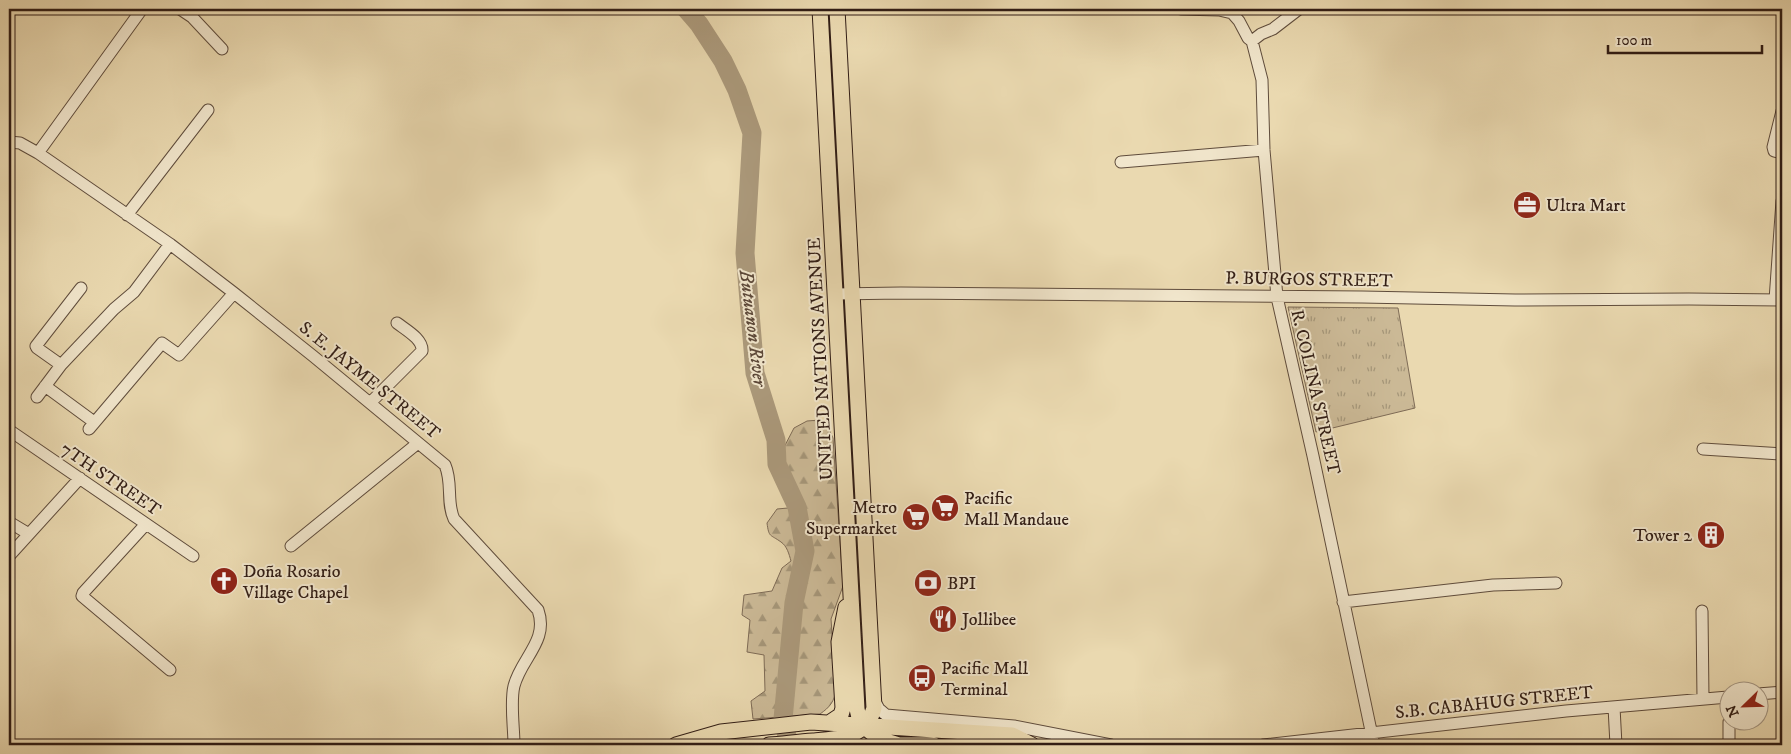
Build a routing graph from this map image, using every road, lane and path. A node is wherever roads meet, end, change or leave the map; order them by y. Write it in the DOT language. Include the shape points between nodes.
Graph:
graph roads {
  1 [pos="142,9"];
  2 [pos="180,9"];
  3 [pos="820,9"];
  4 [pos="837,9"];
  5 [pos="1181,9"];
  6 [pos="1299,9"];
  7 [pos="1252,41"];
  8 [pos="222,49"];
  9 [pos="208,110"];
  10 [pos="1782,111"];
  11 [pos="9,142"];
  12 [pos="1264,150"];
  13 [pos="38,153"];
  14 [pos="1782,154"];
  15 [pos="1121,162"];
  16 [pos="1782,201"];
  17 [pos="127,215"];
  18 [pos="170,244"];
  19 [pos="81,288"];
  20 [pos="234,293"];
  21 [pos="835,294"];
  22 [pos="852,294"];
  23 [pos="1277,297"];
  24 [pos="1779,300"];
  25 [pos="397,324"];
  26 [pos="61,365"];
  27 [pos="45,386"];
  28 [pos="37,397"];
  29 [pos="370,403"];
  30 [pos="9,430"];
  31 [pos="418,443"];
  32 [pos="1704,449"];
  33 [pos="1782,454"];
  34 [pos="80,478"];
  35 [pos="9,522"];
  36 [pos="146,524"];
  37 [pos="29,534"];
  38 [pos="291,546"];
  39 [pos="9,556"];
  40 [pos="193,556"];
  41 [pos="1556,583"];
  42 [pos="850,584"];
  43 [pos="1343,602"];
  44 [pos="1702,612"];
  45 [pos="170,670"];
  46 [pos="1782,692"];
  47 [pos="1768,693"];
  48 [pos="1718,697"];
  49 [pos="1703,699"];
  50 [pos="874,700"];
  51 [pos="1614,707"];
  52 [pos="829,723"];
  53 [pos="864,726"];
  54 [pos="1729,732"];
  55 [pos="1371,734"];
  56 [pos="514,745"];
  57 [pos="676,745"];
  58 [pos="769,745"];
  59 [pos="885,745"];
  60 [pos="899,745"];
  61 [pos="934,745"];
  62 [pos="1032,745"];
  63 [pos="1111,745"];
  64 [pos="1263,745"];
  65 [pos="1374,745"];
  66 [pos="1616,745"];
  67 [pos="1729,745"];
  1 -- 13 [label="street"];
  2 -- 8 [label="street"];
  3 -- 21 [label="main road, UNITED NATIONS AVENUE"];
  4 -- 22 [label="main road, UNITED NATIONS AVENUE"];
  5 -- 7 [label="street, R. COLINA STREET" via="1232,13"];
  6 -- 7 [label="street"];
  7 -- 12 [label="street, R. COLINA STREET" via="1262,80"];
  9 -- 17 [label="street"];
  10 -- 14 [label="street" via="1773,147"];
  11 -- 13 [label="street, S. E. JAYME STREET" via="20,143"];
  12 -- 15 [label="street"];
  12 -- 23 [label="street, R. COLINA STREET"];
  13 -- 17 [label="street, S. E. JAYME STREET"];
  16 -- 24 [label="street"];
  17 -- 18 [label="street, S. E. JAYME STREET"];
  18 -- 20 [label="street, S. E. JAYME STREET"];
  18 -- 26 [label="street" via="134,292"];
  19 -- 26 [label="street" via="36,346"];
  20 -- 27 [label="street" via="179,355 162,343 92,426"];
  20 -- 29 [label="street, S. E. JAYME STREET"];
  21 -- 22 [label="street, P. BURGOS STREET"];
  21 -- 42 [label="main road, UNITED NATIONS AVENUE"];
  22 -- 23 [label="street, P. BURGOS STREET"];
  22 -- 50 [label="main road, UNITED NATIONS AVENUE"];
  23 -- 24 [label="street, P. BURGOS STREET"];
  23 -- 43 [label="street, R. COLINA STREET"];
  25 -- 29 [label="street" via="420,341 422,351"];
  26 -- 27 [label="street"];
  27 -- 28 [label="street"];
  29 -- 31 [label="street, S. E. JAYME STREET"];
  30 -- 34 [label="street, 7TH STREET"];
  31 -- 38 [label="street"];
  31 -- 56 [label="street, S. E. JAYME STREET" via="445,465 450,483 450,511 454,519 538,610 542,620 536,644 514,686"];
  32 -- 33 [label="street"];
  34 -- 36 [label="street, 7TH STREET"];
  34 -- 37 [label="street"];
  35 -- 37 [label="street"];
  36 -- 40 [label="street, 7TH STREET"];
  36 -- 45 [label="street" via="82,596"];
  37 -- 39 [label="street"];
  41 -- 43 [label="street" via="1493,585"];
  42 -- 52 [label="main road" via="839,642 842,710 839,717"];
  42 -- 53 [label="main road, UNITED NATIONS AVENUE" via="857,709"];
  43 -- 55 [label="street, R. COLINA STREET"];
  44 -- 49 [label="street"];
  46 -- 47 [label="street"];
  48 -- 49 [label="street, S.B. CABAHUG STREET"];
  49 -- 51 [label="street, S.B. CABAHUG STREET"];
  50 -- 53 [label="main road" via="873,713"];
  50 -- 63 [label="street" via="886,715 1014,726"];
  51 -- 55 [label="street, S.B. CABAHUG STREET"];
  51 -- 66 [label="street"];
  52 -- 53 [label="main road"];
  52 -- 57 [label="main road" via="753,727"];
  53 -- 58 [label="main road" via="844,737"];
  53 -- 60 [label="main road" via="879,738"];
  53 -- 62 [label="main road" via="1012,735"];
  54 -- 67 [label="street"];
  55 -- 64 [label="street, S.B. CABAHUG STREET"];
  55 -- 65 [label="street, R. COLINA STREET"];
  59 -- 60 [label="main road"];
  60 -- 61 [label="main road"];
}
